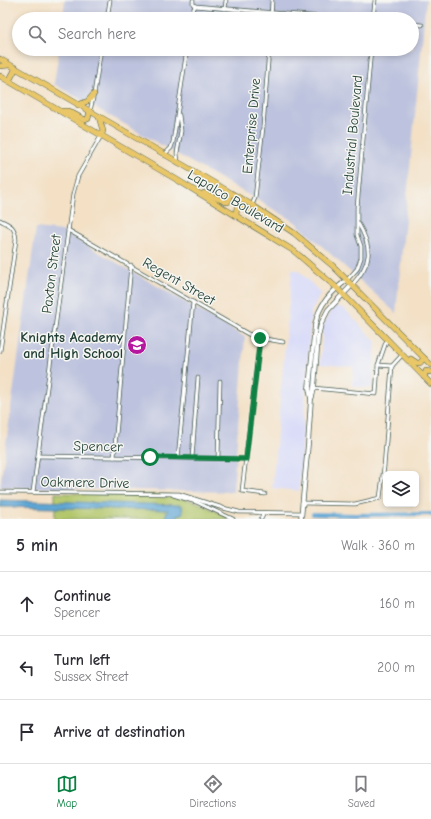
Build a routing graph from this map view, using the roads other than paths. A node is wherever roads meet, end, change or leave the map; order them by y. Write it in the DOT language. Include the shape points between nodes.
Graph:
graph roads {
  1 [pos="110,0"];
  2 [pos="193,0"];
  3 [pos="226,0"];
  4 [pos="272,0"];
  5 [pos="375,0"];
  6 [pos="195,6"];
  7 [pos="225,9"];
  8 [pos="108,12"];
  9 [pos="192,12"];
  10 [pos="260,12"];
  11 [pos="271,12"];
  12 [pos="374,12"];
  13 [pos="419,25"];
  14 [pos="422,25"];
  15 [pos="100,56"];
  16 [pos="186,56"];
  17 [pos="268,56"];
  18 [pos="370,56"];
  19 [pos="0,59"];
  20 [pos="9,64"];
  21 [pos="0,66"];
  22 [pos="16,68"];
  23 [pos="0,76"];
  24 [pos="9,81"];
  25 [pos="94,94"];
  26 [pos="78,105"];
  27 [pos="179,110"];
  28 [pos="58,111"];
  29 [pos="90,111"];
  30 [pos="99,117"];
  31 [pos="101,136"];
  32 [pos="164,155"];
  33 [pos="178,162"];
  34 [pos="197,191"];
  35 [pos="227,191"];
  36 [pos="252,205"];
  37 [pos="236,215"];
  38 [pos="0,220"];
  39 [pos="275,220"];
  40 [pos="358,223"];
  41 [pos="68,230"];
  42 [pos="131,265"];
  43 [pos="347,280"];
  44 [pos="352,285"];
  45 [pos="337,288"];
  46 [pos="343,294"];
  47 [pos="193,302"];
  48 [pos="376,328"];
  49 [pos="260,338"];
  50 [pos="387,339"];
  51 [pos="283,342"];
  52 [pos="0,351"];
  53 [pos="402,355"];
  54 [pos="424,358"];
  55 [pos="378,365"];
  56 [pos="431,365"];
  57 [pos="392,366"];
  58 [pos="431,372"];
  59 [pos="424,377"];
  60 [pos="198,378"];
  61 [pos="220,381"];
  62 [pos="431,384"];
  63 [pos="309,388"];
  64 [pos="314,388"];
  65 [pos="311,399"];
  66 [pos="38,456"];
  67 [pos="114,457"];
  68 [pos="178,458"];
  69 [pos="192,458"];
  70 [pos="218,458"];
  71 [pos="246,459"];
  72 [pos="0,492"];
  73 [pos="33,492"];
  74 [pos="266,494"];
  75 [pos="169,495"];
  76 [pos="302,503"];
  77 [pos="260,512"];
  78 [pos="301,513"];
  79 [pos="233,519"];
  80 [pos="261,519"];
  81 [pos="300,519"];
  1 -- 8 [label="street"];
  2 -- 6 [label="street"];
  3 -- 7 [label="street"];
  4 -- 11 [label="street"];
  5 -- 12 [label="street"];
  6 -- 7 [label="street"];
  6 -- 9 [label="street"];
  7 -- 10 [label="street"];
  13 -- 14 [label="street"];
  15 -- 25 [label="street"];
  16 -- 27 [label="street"];
  17 -- 36 [label="street, Enterprise Drive" via="263,127"];
  18 -- 40 [label="street, Industrial Boulevard"];
  19 -- 20 [label="main road, Lapalco Boulevard"];
  20 -- 21 [label="main road"];
  20 -- 22 [label="main road, Lapalco Boulevard"];
  22 -- 24 [label="main road"];
  22 -- 26 [label="main road, Lapalco Boulevard"];
  23 -- 24 [label="main road, Lapalco Boulevard"];
  24 -- 28 [label="main road, Lapalco Boulevard"];
  25 -- 26 [label="main road" via="88,102"];
  25 -- 29 [label="street"];
  26 -- 29 [label="main road, Lapalco Boulevard"];
  27 -- 32 [label="street" via="171,148"];
  27 -- 33 [label="street" via="181,131"];
  28 -- 29 [label="main road" via="68,111 84,120 88,119"];
  28 -- 31 [label="main road, Lapalco Boulevard"];
  29 -- 30 [label="main road, Lapalco Boulevard"];
  30 -- 31 [label="main road" via="103,131"];
  30 -- 32 [label="main road, Lapalco Boulevard"];
  31 -- 34 [label="main road, Lapalco Boulevard"];
  31 -- 41 [label="street, Paxton Street" via="78,176"];
  32 -- 33 [label="main road, Lapalco Boulevard"];
  33 -- 35 [label="main road, Lapalco Boulevard"];
  34 -- 35 [label="main road" via="228,202 230,198"];
  34 -- 37 [label="main road, Lapalco Boulevard"];
  35 -- 36 [label="main road, Lapalco Boulevard"];
  36 -- 39 [label="main road, Lapalco Boulevard"];
  37 -- 39 [label="main road" via="237,207 242,206 264,219"];
  37 -- 45 [label="main road, Lapalco Boulevard" via="294,251"];
  38 -- 52 [label="street" via="12,227 16,240"];
  39 -- 43 [label="main road, Lapalco Boulevard" via="310,245"];
  40 -- 43 [label="street, Industrial Boulevard" via="357,235 361,246 361,258 357,269"];
  40 -- 44 [label="street, Industrial Boulevard" via="366,240 368,254 365,269"];
  41 -- 42 [label="street, Regent Street"];
  41 -- 66 [label="street, Paxton Street"];
  42 -- 47 [label="street, Regent Street"];
  42 -- 67 [label="street"];
  43 -- 44 [label="main road, Lapalco Boulevard"];
  43 -- 45 [label="street, Industrial Boulevard"];
  44 -- 46 [label="street, Industrial Boulevard"];
  44 -- 54 [label="main road, Lapalco Boulevard"];
  45 -- 46 [label="main road, Lapalco Boulevard"];
  45 -- 63 [label="street, Industrial Boulevard" via="322,304 316,317"];
  46 -- 48 [label="main road, Lapalco Boulevard"];
  46 -- 64 [label="street, Industrial Boulevard" via="328,310 321,324"];
  47 -- 49 [label="street, Regent Street" via="248,334"];
  47 -- 68 [label="street"];
  48 -- 50 [label="main road, Lapalco Boulevard"];
  48 -- 54 [label="main road" via="390,337 413,362 420,363"];
  49 -- 51 [label="street, Regent Street"];
  49 -- 71 [label="street"];
  50 -- 53 [label="main road, Lapalco Boulevard"];
  50 -- 55 [label="street"];
  53 -- 57 [label="street"];
  53 -- 59 [label="main road, Lapalco Boulevard"];
  54 -- 56 [label="main road, Lapalco Boulevard"];
  55 -- 57 [label="street"];
  55 -- 64 [label="street" via="376,394"];
  57 -- 76 [label="street" via="380,498 355,504"];
  58 -- 59 [label="main road" via="426,371"];
  59 -- 62 [label="main road, Lapalco Boulevard"];
  60 -- 69 [label="street"];
  61 -- 70 [label="street"];
  63 -- 64 [label="street"];
  63 -- 65 [label="street, Industrial Boulevard"];
  64 -- 65 [label="street, Industrial Boulevard"];
  65 -- 76 [label="street"];
  66 -- 67 [label="street, Spencer"];
  66 -- 73 [label="street, Paxton Street"];
  67 -- 68 [label="street, Spencer"];
  68 -- 69 [label="street, Spencer"];
  69 -- 70 [label="street, Spencer"];
  70 -- 71 [label="street, Spencer"];
  71 -- 74 [label="street" via="242,491"];
  72 -- 73 [label="street, Oakmere Drive"];
  73 -- 75 [label="street, Oakmere Drive"];
  75 -- 77 [label="street, Oakmere Drive" via="185,495 235,511"];
  75 -- 79 [label="street, Oakmere Drive" via="196,502"];
  76 -- 78 [label="street"];
  77 -- 78 [label="street, Oakmere Drive"];
  77 -- 80 [label="street" via="263,515"];
  78 -- 81 [label="street"];
}
